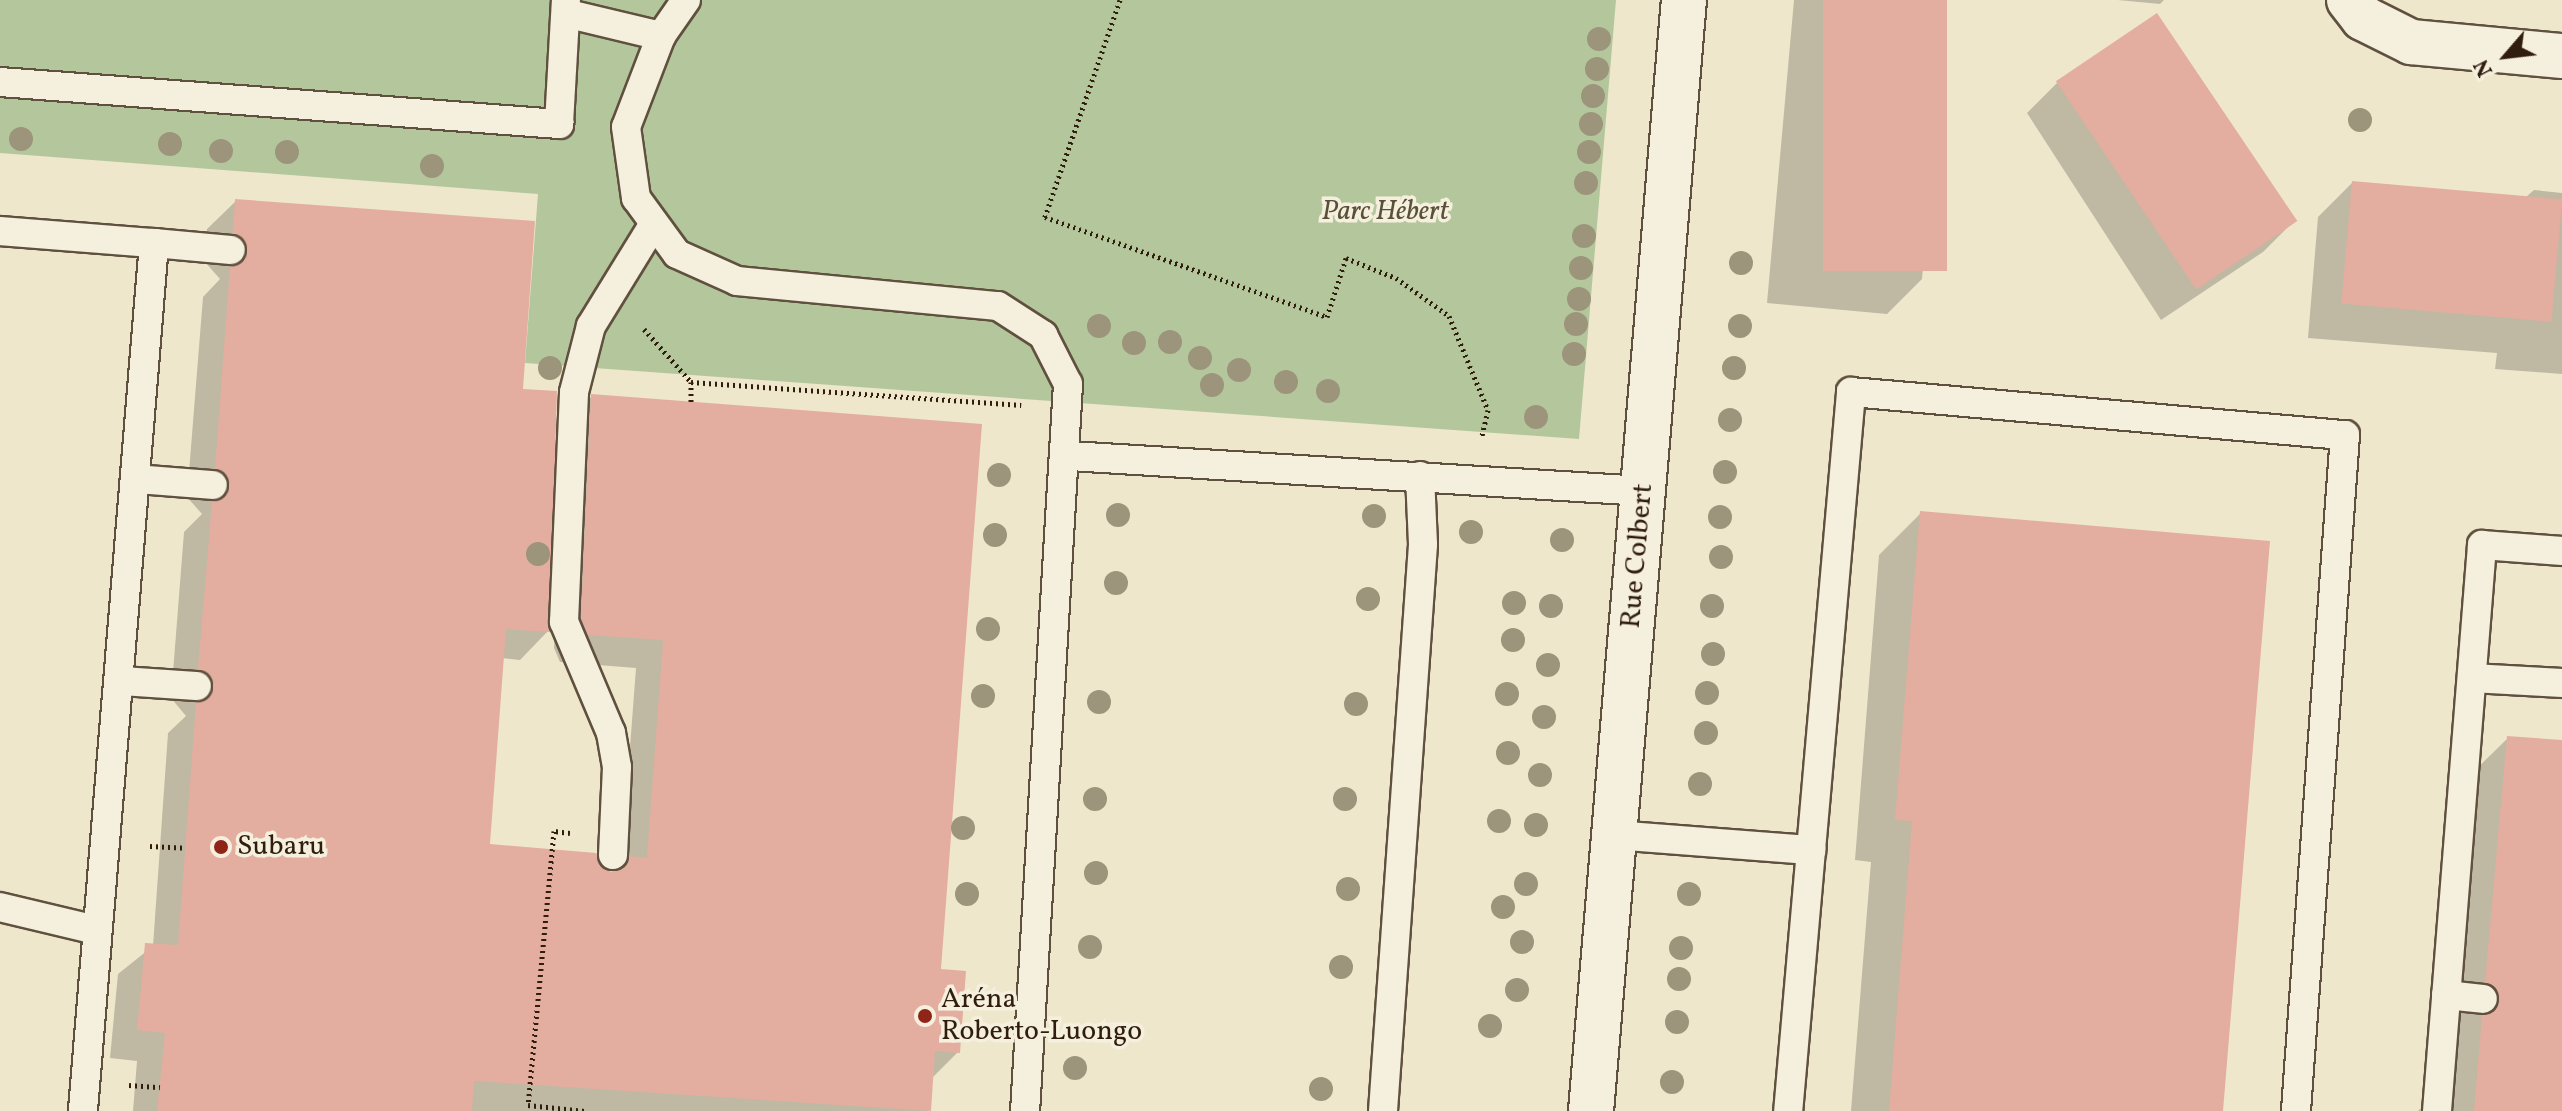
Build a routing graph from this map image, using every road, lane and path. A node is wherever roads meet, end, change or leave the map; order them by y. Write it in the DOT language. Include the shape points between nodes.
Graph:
graph roads {
  1 [pos="686,0"];
  2 [pos="1120,0"];
  3 [pos="1684,0"];
  4 [pos="2349,0"];
  5 [pos="568,7"];
  6 [pos="661,36"];
  7 [pos="2562,56"];
  8 [pos="0,82"];
  9 [pos="652,227"];
  10 [pos="0,231"];
  11 [pos="154,243"];
  12 [pos="231,250"];
  13 [pos="609,289"];
  14 [pos="691,382"];
  15 [pos="691,402"];
  16 [pos="1033,406"];
  17 [pos="1482,441"];
  18 [pos="1070,456"];
  19 [pos="1420,476"];
  20 [pos="136,479"];
  21 [pos="213,485"];
  22 [pos="1644,491"];
  23 [pos="2562,551"];
  24 [pos="2472,678"];
  25 [pos="121,681"];
  26 [pos="2562,683"];
  27 [pos="197,686"];
  28 [pos="585,835"];
  29 [pos="1615,835"];
  30 [pos="1811,850"];
  31 [pos="613,855"];
  32 [pos="0,907"];
  33 [pos="92,929"];
  34 [pos="2446,995"];
  35 [pos="2483,999"];
  36 [pos="83,1111"];
  37 [pos="585,1111"];
  38 [pos="1025,1111"];
  39 [pos="1383,1111"];
  40 [pos="1591,1111"];
  41 [pos="1788,1111"];
  42 [pos="2296,1111"];
  43 [pos="2437,1111"];
  1 -- 6 [label="lane"];
  2 -- 17 [label="path" via="1045,217 1327,317 1346,258 1396,278 1449,316 1488,410"];
  3 -- 22 [label="street, Rue Colbert"];
  4 -- 7 [label="street" via="2363,18 2411,42"];
  5 -- 6 [label="lane"];
  5 -- 8 [label="lane" via="559,124"];
  6 -- 9 [label="lane" via="626,127 626,158"];
  9 -- 13 [label="lane"];
  9 -- 18 [label="lane" via="677,254 737,281 969,298 1025,317 1068,384"];
  10 -- 11 [label="lane"];
  11 -- 12 [label="lane"];
  11 -- 20 [label="lane"];
  13 -- 14 [label="path"];
  13 -- 31 [label="lane" via="591,326 574,392 564,622 611,733 617,767"];
  14 -- 15 [label="path"];
  14 -- 16 [label="path"];
  18 -- 19 [label="lane"];
  18 -- 38 [label="lane"];
  19 -- 22 [label="lane"];
  19 -- 39 [label="lane" via="1423,544"];
  20 -- 21 [label="lane"];
  20 -- 25 [label="lane"];
  22 -- 29 [label="street, Rue Colbert"];
  23 -- 24 [label="lane" via="2482,545"];
  24 -- 26 [label="lane"];
  24 -- 34 [label="lane"];
  25 -- 27 [label="lane"];
  25 -- 33 [label="lane" via="106,892"];
  28 -- 37 [label="path" via="554,831 528,1105"];
  29 -- 30 [label="lane"];
  29 -- 40 [label="street, Rue Colbert"];
  30 -- 41 [label="lane"];
  30 -- 42 [label="lane" via="1851,392 2345,435"];
  32 -- 33 [label="lane"];
  33 -- 36 [label="lane"];
  34 -- 35 [label="lane"];
  34 -- 43 [label="lane"];
}
